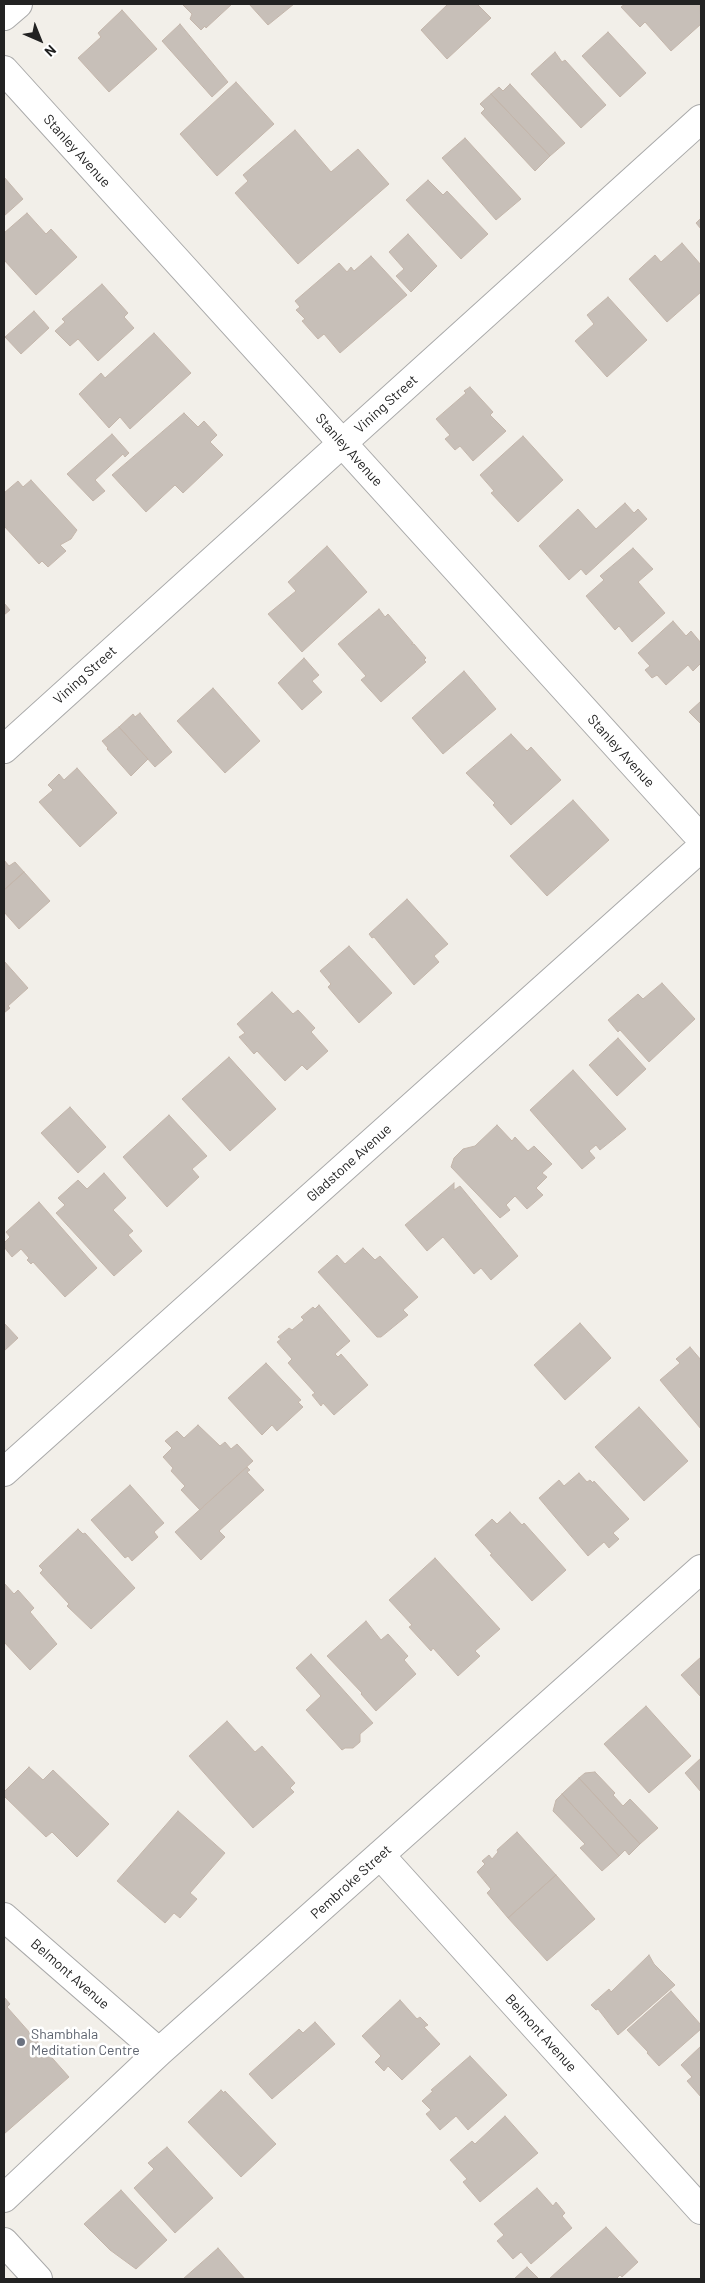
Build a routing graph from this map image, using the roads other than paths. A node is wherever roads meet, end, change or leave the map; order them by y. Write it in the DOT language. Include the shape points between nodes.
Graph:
graph roads {
  1 [pos="18,4"];
  2 [pos="4,16"];
  3 [pos="4,70"];
  4 [pos="701,119"];
  5 [pos="343,443"];
  6 [pos="4,749"];
  7 [pos="698,843"];
  8 [pos="4,1472"];
  9 [pos="701,1569"];
  10 [pos="380,1855"];
  11 [pos="4,1917"];
  12 [pos="159,2052"];
  13 [pos="4,2198"];
  14 [pos="701,2210"];
  15 [pos="4,2242"];
  16 [pos="38,2279"];
  1 -- 2 [label="street"];
  3 -- 5 [label="street, Stanley Avenue"];
  4 -- 5 [label="street, Vining Street"];
  5 -- 6 [label="street, Vining Street"];
  5 -- 7 [label="street, Stanley Avenue"];
  7 -- 8 [label="street, Gladstone Avenue"];
  9 -- 10 [label="street, Pembroke Street"];
  10 -- 12 [label="street, Pembroke Street"];
  10 -- 14 [label="street, Belmont Avenue"];
  11 -- 12 [label="street, Belmont Avenue"];
  12 -- 13 [label="street, Pembroke Street"];
  15 -- 16 [label="street"];
}
